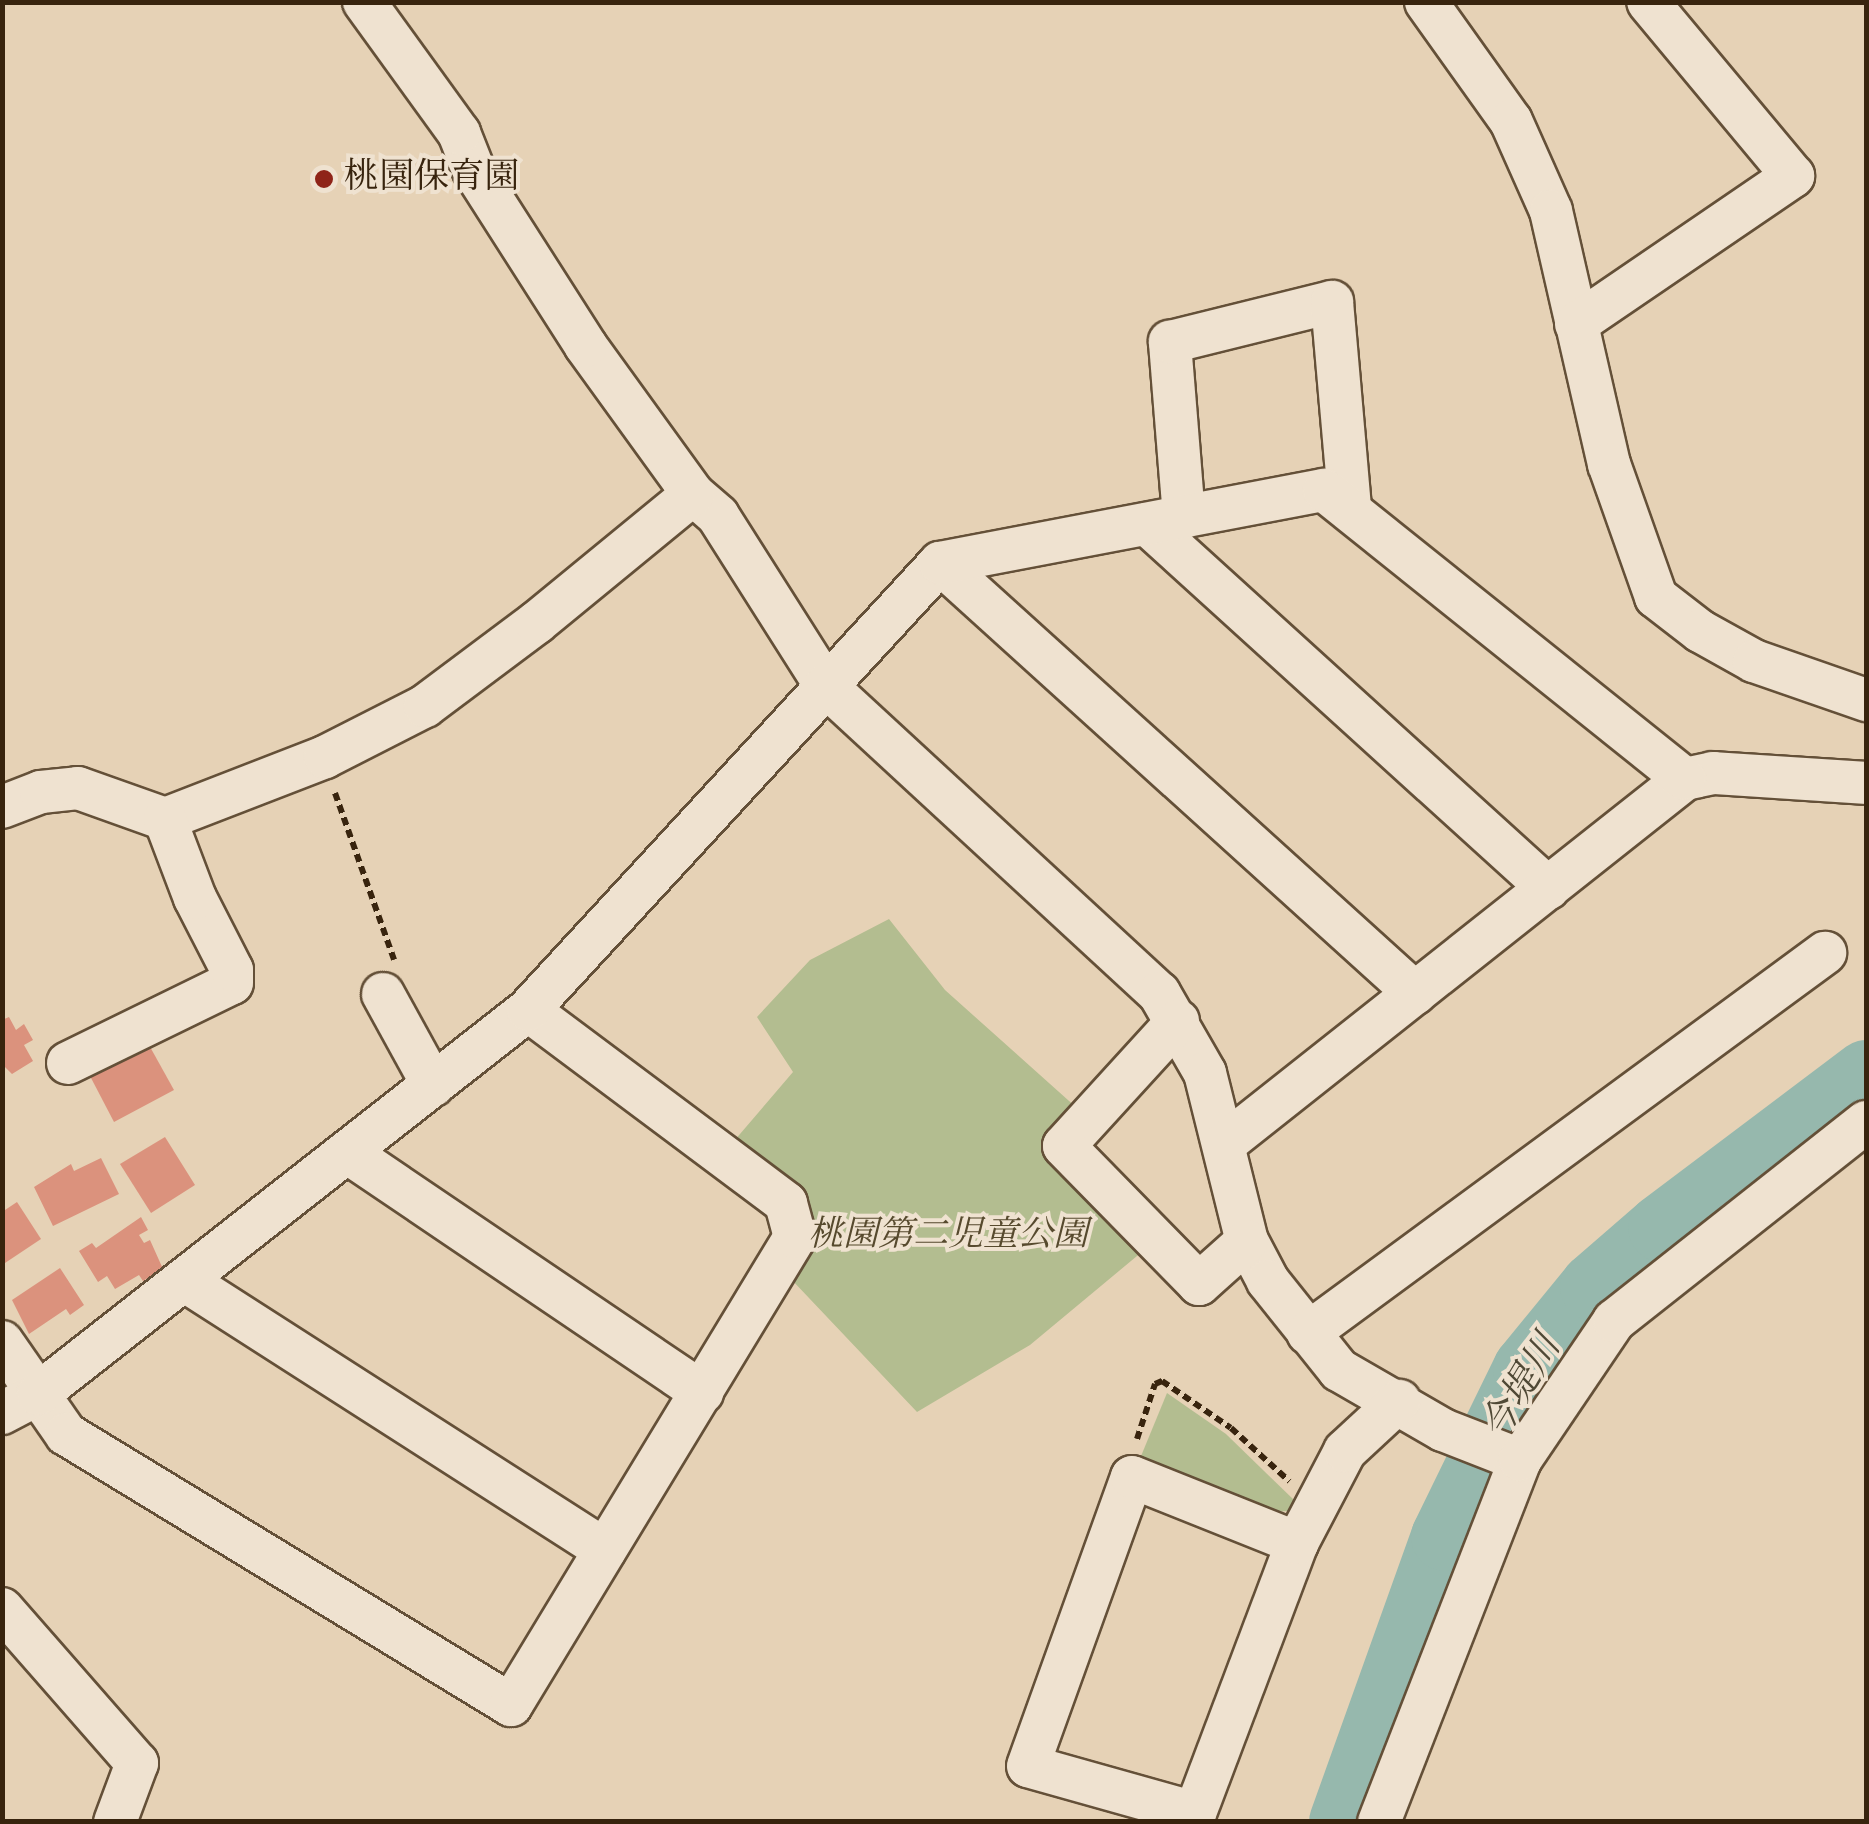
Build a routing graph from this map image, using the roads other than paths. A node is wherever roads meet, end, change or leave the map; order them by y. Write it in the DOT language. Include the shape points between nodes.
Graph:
graph roads {
  1 [pos="364,2"];
  2 [pos="1426,2"];
  3 [pos="1648,2"];
  4 [pos="1576,324"];
  5 [pos="693,494"];
  6 [pos="1350,506"];
  7 [pos="1165,520"];
  8 [pos="940,563"];
  9 [pos="826,686"];
  10 [pos="1866,700"];
  11 [pos="1685,779"];
  12 [pos="1866,783"];
  13 [pos="2,806"];
  14 [pos="165,819"];
  15 [pos="1548,888"];
  16 [pos="1825,952"];
  17 [pos="1415,993"];
  18 [pos="386,997"];
  19 [pos="528,1010"];
  20 [pos="1178,1021"];
  21 [pos="68,1063"];
  22 [pos="433,1084"];
  23 [pos="1866,1122"];
  24 [pos="1224,1144"];
  25 [pos="347,1152"];
  26 [pos="1247,1241"];
  27 [pos="184,1280"];
  28 [pos="1308,1333"];
  29 [pos="2,1342"];
  30 [pos="702,1392"];
  31 [pos="1398,1401"];
  32 [pos="20,1403"];
  33 [pos="1508,1456"];
  34 [pos="1296,1543"];
  35 [pos="605,1550"];
  36 [pos="2,1610"];
  37 [pos="116,1822"];
  38 [pos="1379,1822"];
  1 -- 5 [label="street" via="459,133 474,171 586,346"];
  2 -- 4 [label="street" via="1511,121 1552,211"];
  3 -- 4 [label="street" via="1793,176"];
  4 -- 10 [label="street" via="1609,464 1656,596 1754,661"];
  5 -- 9 [label="street" via="718,516"];
  5 -- 14 [label="street" via="426,706"];
  6 -- 7 [label="street" via="1324,490"];
  6 -- 7 [label="street" via="1332,302 1170,342"];
  6 -- 11 [label="street" via="1450,594"];
  7 -- 8 [label="street"];
  7 -- 15 [label="street"];
  8 -- 9 [label="street"];
  8 -- 17 [label="street"];
  9 -- 19 [label="street"];
  9 -- 20 [label="street" via="1134,966"];
  11 -- 12 [label="street" via="1713,773"];
  11 -- 15 [label="street"];
  13 -- 14 [label="street" via="78,788"];
  14 -- 21 [label="street" via="232,982"];
  15 -- 17 [label="street"];
  16 -- 28 [label="street"];
  17 -- 24 [label="street"];
  18 -- 22 [label="street"];
  19 -- 22 [label="street"];
  19 -- 30 [label="street" via="786,1203 795,1237"];
  20 -- 24 [label="street" via="1204,1072"];
  20 -- 26 [label="street" via="1064,1146 1199,1284"];
  22 -- 25 [label="street"];
  23 -- 33 [label="street" via="1614,1321"];
  24 -- 26 [label="street"];
  25 -- 27 [label="street"];
  25 -- 30 [label="street"];
  26 -- 28 [label="street"];
  27 -- 32 [label="street"];
  27 -- 35 [label="street"];
  28 -- 31 [label="street" via="1339,1370"];
  29 -- 32 [label="street"];
  30 -- 35 [label="street"];
  31 -- 33 [label="street" via="1442,1430"];
  31 -- 34 [label="street" via="1345,1450"];
  32 -- 35 [label="street" via="511,1705"];
  33 -- 38 [label="street"];
  34 -- 34 [label="street" via="1132,1477 1028,1766 1195,1813"];
  36 -- 37 [label="street" via="137,1763"];
}
